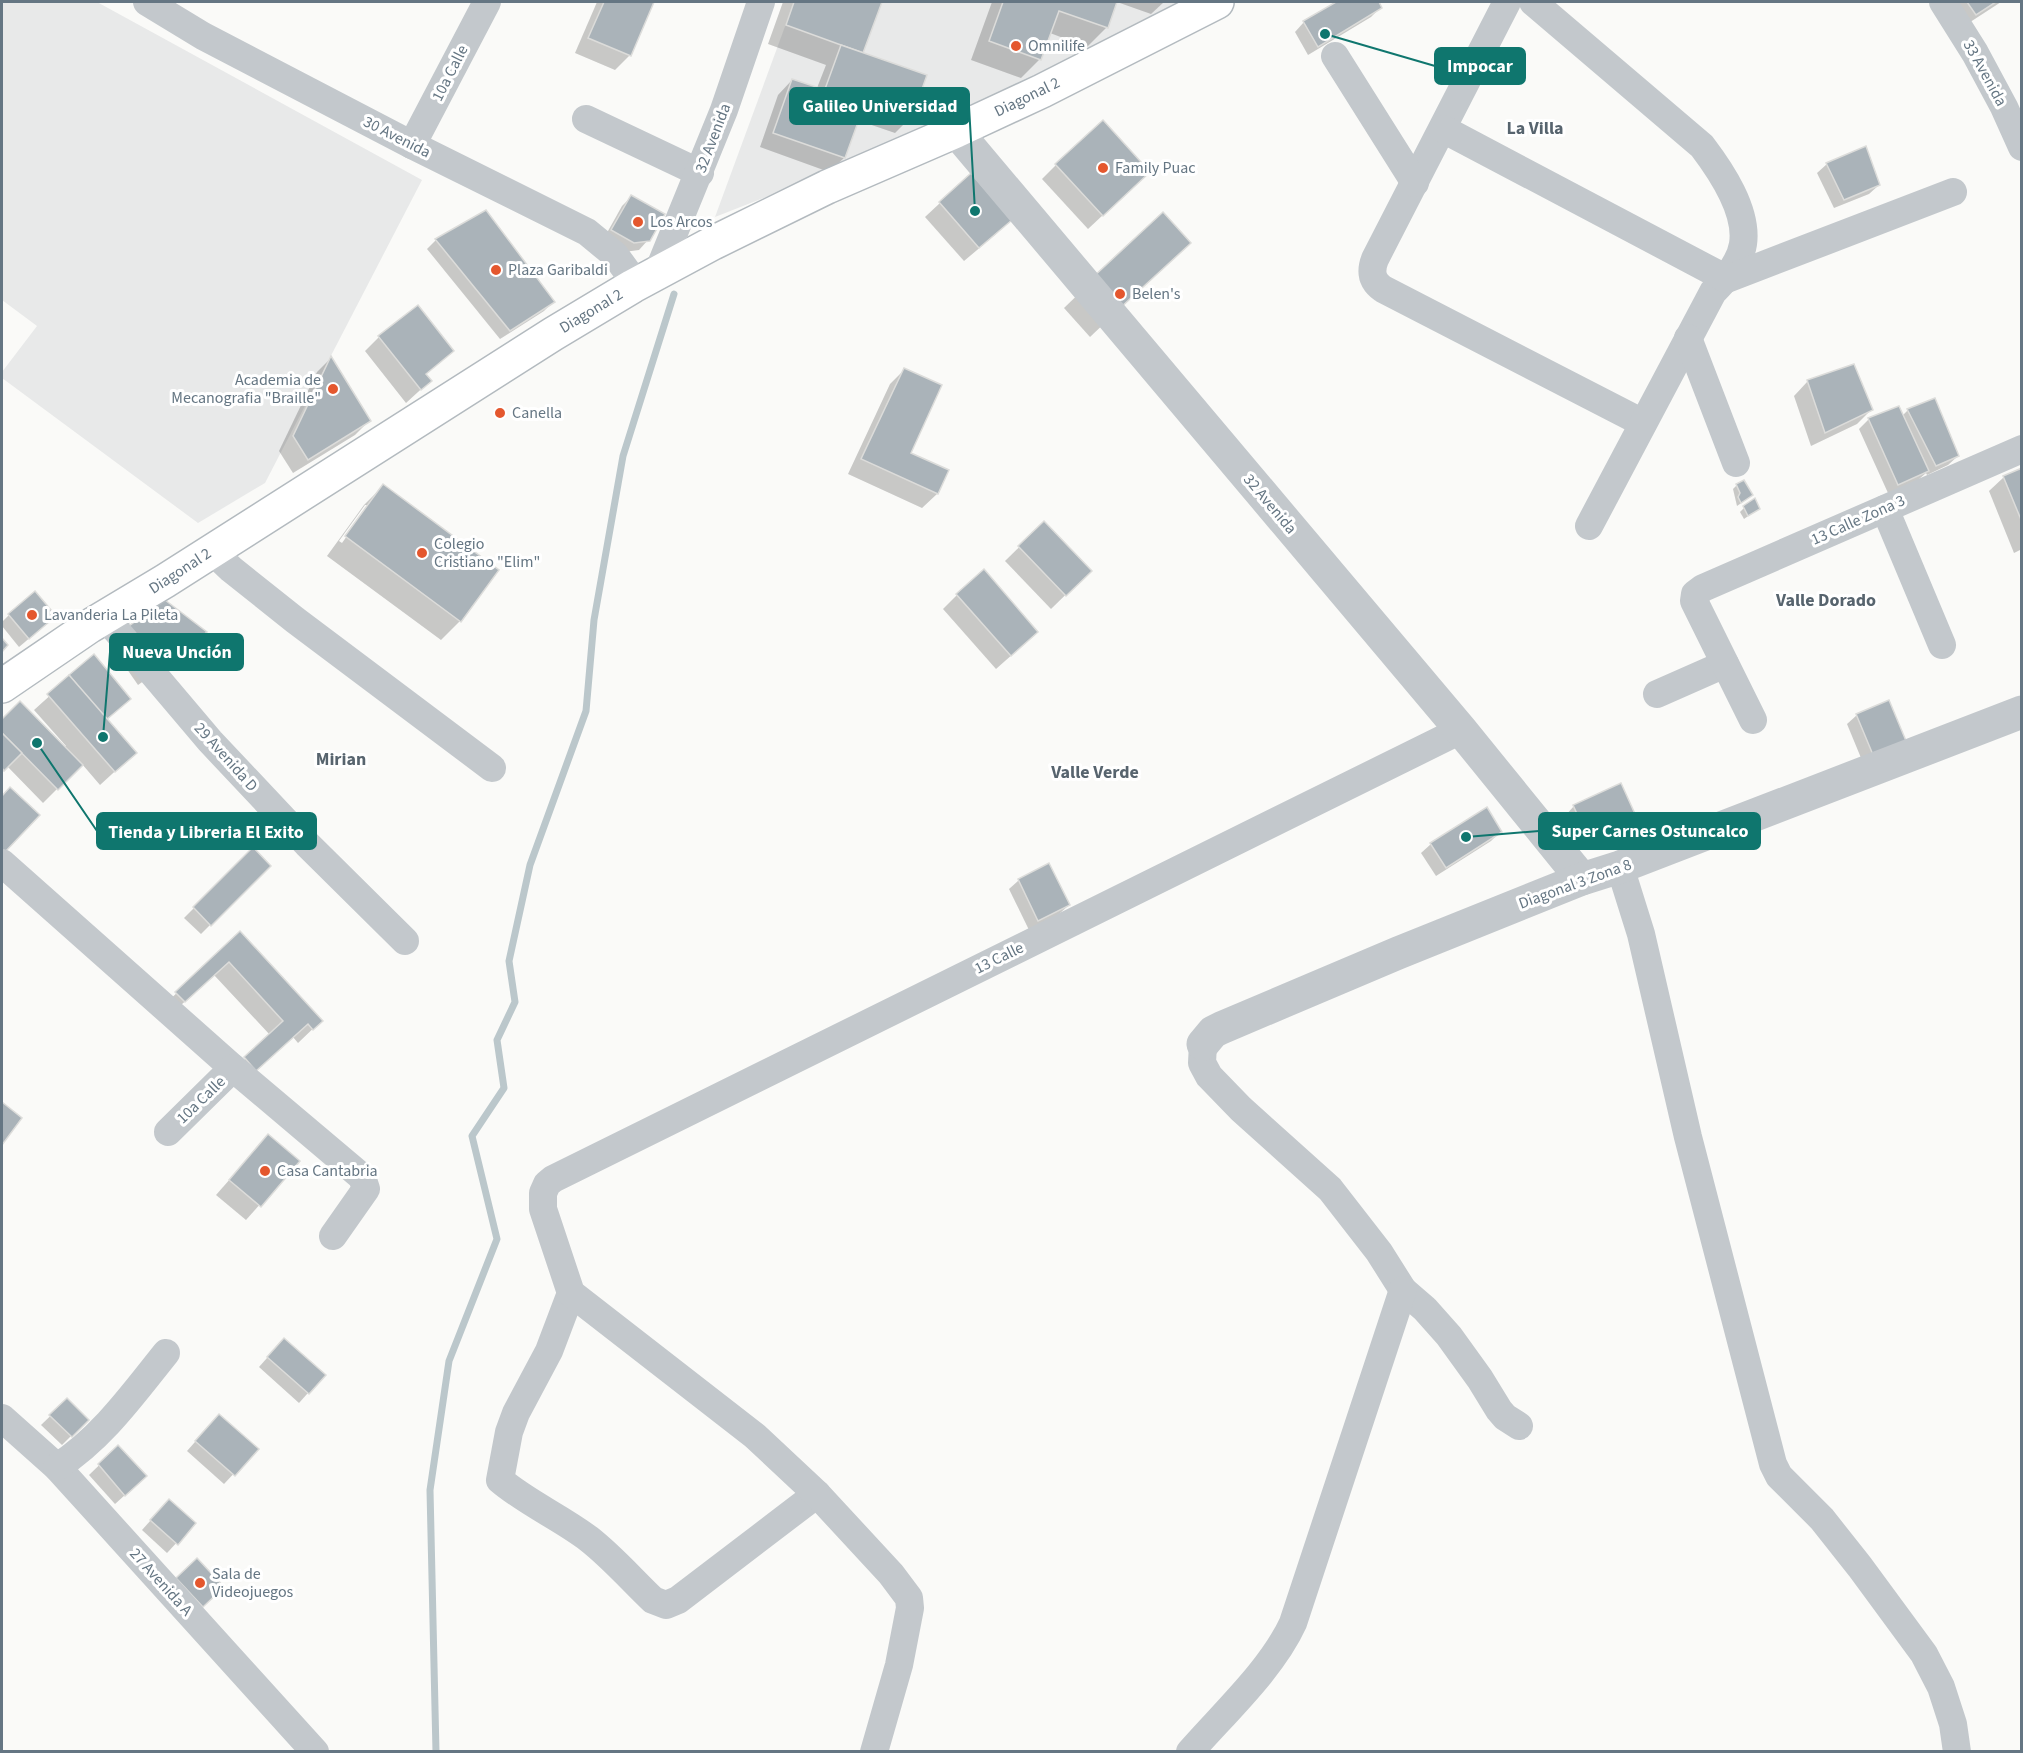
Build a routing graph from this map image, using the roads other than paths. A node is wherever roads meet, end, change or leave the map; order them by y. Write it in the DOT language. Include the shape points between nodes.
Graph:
graph roads {
  1 [pos="147,2"];
  2 [pos="487,2"];
  3 [pos="761,2"];
  4 [pos="1217,2"];
  5 [pos="1507,2"];
  6 [pos="1533,2"];
  7 [pos="1943,2"];
  8 [pos="1335,56"];
  9 [pos="586,119"];
  10 [pos="1443,129"];
  11 [pos="956,131"];
  12 [pos="412,145"];
  13 [pos="2022,147"];
  14 [pos="700,173"];
  15 [pos="1414,183"];
  16 [pos="1953,192"];
  17 [pos="646,279"];
  18 [pos="1727,279"];
  19 [pos="1688,338"];
  20 [pos="1644,423"];
  21 [pos="2022,449"];
  22 [pos="1736,463"];
  23 [pos="1885,508"];
  24 [pos="1589,526"];
  25 [pos="211,550"];
  26 [pos="105,617"];
  27 [pos="1942,645"];
  28 [pos="1725,664"];
  29 [pos="2,686"];
  30 [pos="1657,694"];
  31 [pos="2022,712"];
  32 [pos="1753,720"];
  33 [pos="1461,730"];
  34 [pos="492,768"];
  35 [pos="2,863"];
  36 [pos="1620,867"];
  37 [pos="1582,879"];
  38 [pos="405,941"];
  39 [pos="1203,1044"];
  40 [pos="233,1068"];
  41 [pos="168,1132"];
  42 [pos="333,1236"];
  43 [pos="1403,1290"];
  44 [pos="571,1293"];
  45 [pos="166,1353"];
  46 [pos="2,1418"];
  47 [pos="1519,1426"];
  48 [pos="57,1467"];
  49 [pos="818,1494"];
  50 [pos="315,1752"];
  51 [pos="874,1752"];
  52 [pos="1190,1752"];
  53 [pos="1957,1752"];
  1 -- 12 [label="street, 30 Avenida" via="203,36"];
  2 -- 12 [label="street, 10a Calle"];
  3 -- 14 [label="street, 32 Avenida"];
  4 -- 11 [label="main road, Diagonal 2"];
  5 -- 10 [label="street"];
  6 -- 18 [label="street" via="1702,146 1721,171 1741,220 1743,244"];
  7 -- 13 [label="street, 33 Avenida" via="2000,98"];
  8 -- 15 [label="street"];
  9 -- 14 [label="street"];
  10 -- 15 [label="street"];
  10 -- 18 [label="street"];
  11 -- 17 [label="main road, Diagonal 2" via="827,187"];
  11 -- 33 [label="street, 32 Avenida"];
  12 -- 17 [label="street, 30 Avenida" via="587,232 615,255 626,270"];
  14 -- 17 [label="street, 32 Avenida"];
  15 -- 20 [label="street" via="1372,267 1378,286"];
  16 -- 18 [label="street"];
  17 -- 25 [label="main road, Diagonal 2"];
  18 -- 19 [label="street" via="1713,292"];
  19 -- 20 [label="street"];
  19 -- 22 [label="street"];
  20 -- 24 [label="street"];
  21 -- 23 [label="street, 13 Calle Zona 3"];
  23 -- 27 [label="street"];
  23 -- 28 [label="street, 13 Calle Zona 3" via="1695,594 1694,601"];
  25 -- 26 [label="main road, Diagonal 2"];
  25 -- 34 [label="street" via="295,620"];
  26 -- 29 [label="main road, Diagonal 2"];
  26 -- 38 [label="street, 29 Avenida D" via="210,741"];
  28 -- 30 [label="street"];
  28 -- 32 [label="street"];
  31 -- 36 [label="street, Diagonal 3 Zona 8"];
  33 -- 37 [label="street, 32 Avenida"];
  33 -- 44 [label="street, 13 Calle" via="553,1179 543,1193 543,1209"];
  35 -- 40 [label="street"];
  36 -- 37 [label="street, Diagonal 3 Zona 8"];
  36 -- 53 [label="street" via="1641,934 1688,1137 1773,1464 1779,1476 1822,1519 1924,1654 1941,1687"];
  37 -- 39 [label="street, Diagonal 3 Zona 8" via="1221,1028"];
  39 -- 43 [label="street" via="1202,1063 1209,1076 1330,1189"];
  40 -- 41 [label="street, 10a Calle"];
  40 -- 42 [label="street" via="362,1177 365,1192"];
  43 -- 47 [label="street" via="1449,1336 1505,1417"];
  43 -- 52 [label="street" via="1287,1636 1260,1673"];
  44 -- 49 [label="street" via="754,1436"];
  44 -- 49 [label="street" via="549,1351 509,1432 500,1480 511,1490 590,1540 653,1600 666,1605 678,1600"];
  45 -- 48 [label="street" via="118,1413 88,1444"];
  46 -- 48 [label="street, 27 Avenida A"];
  48 -- 50 [label="street, 27 Avenida A"];
  49 -- 51 [label="street" via="891,1574 910,1603 899,1665"];
}
